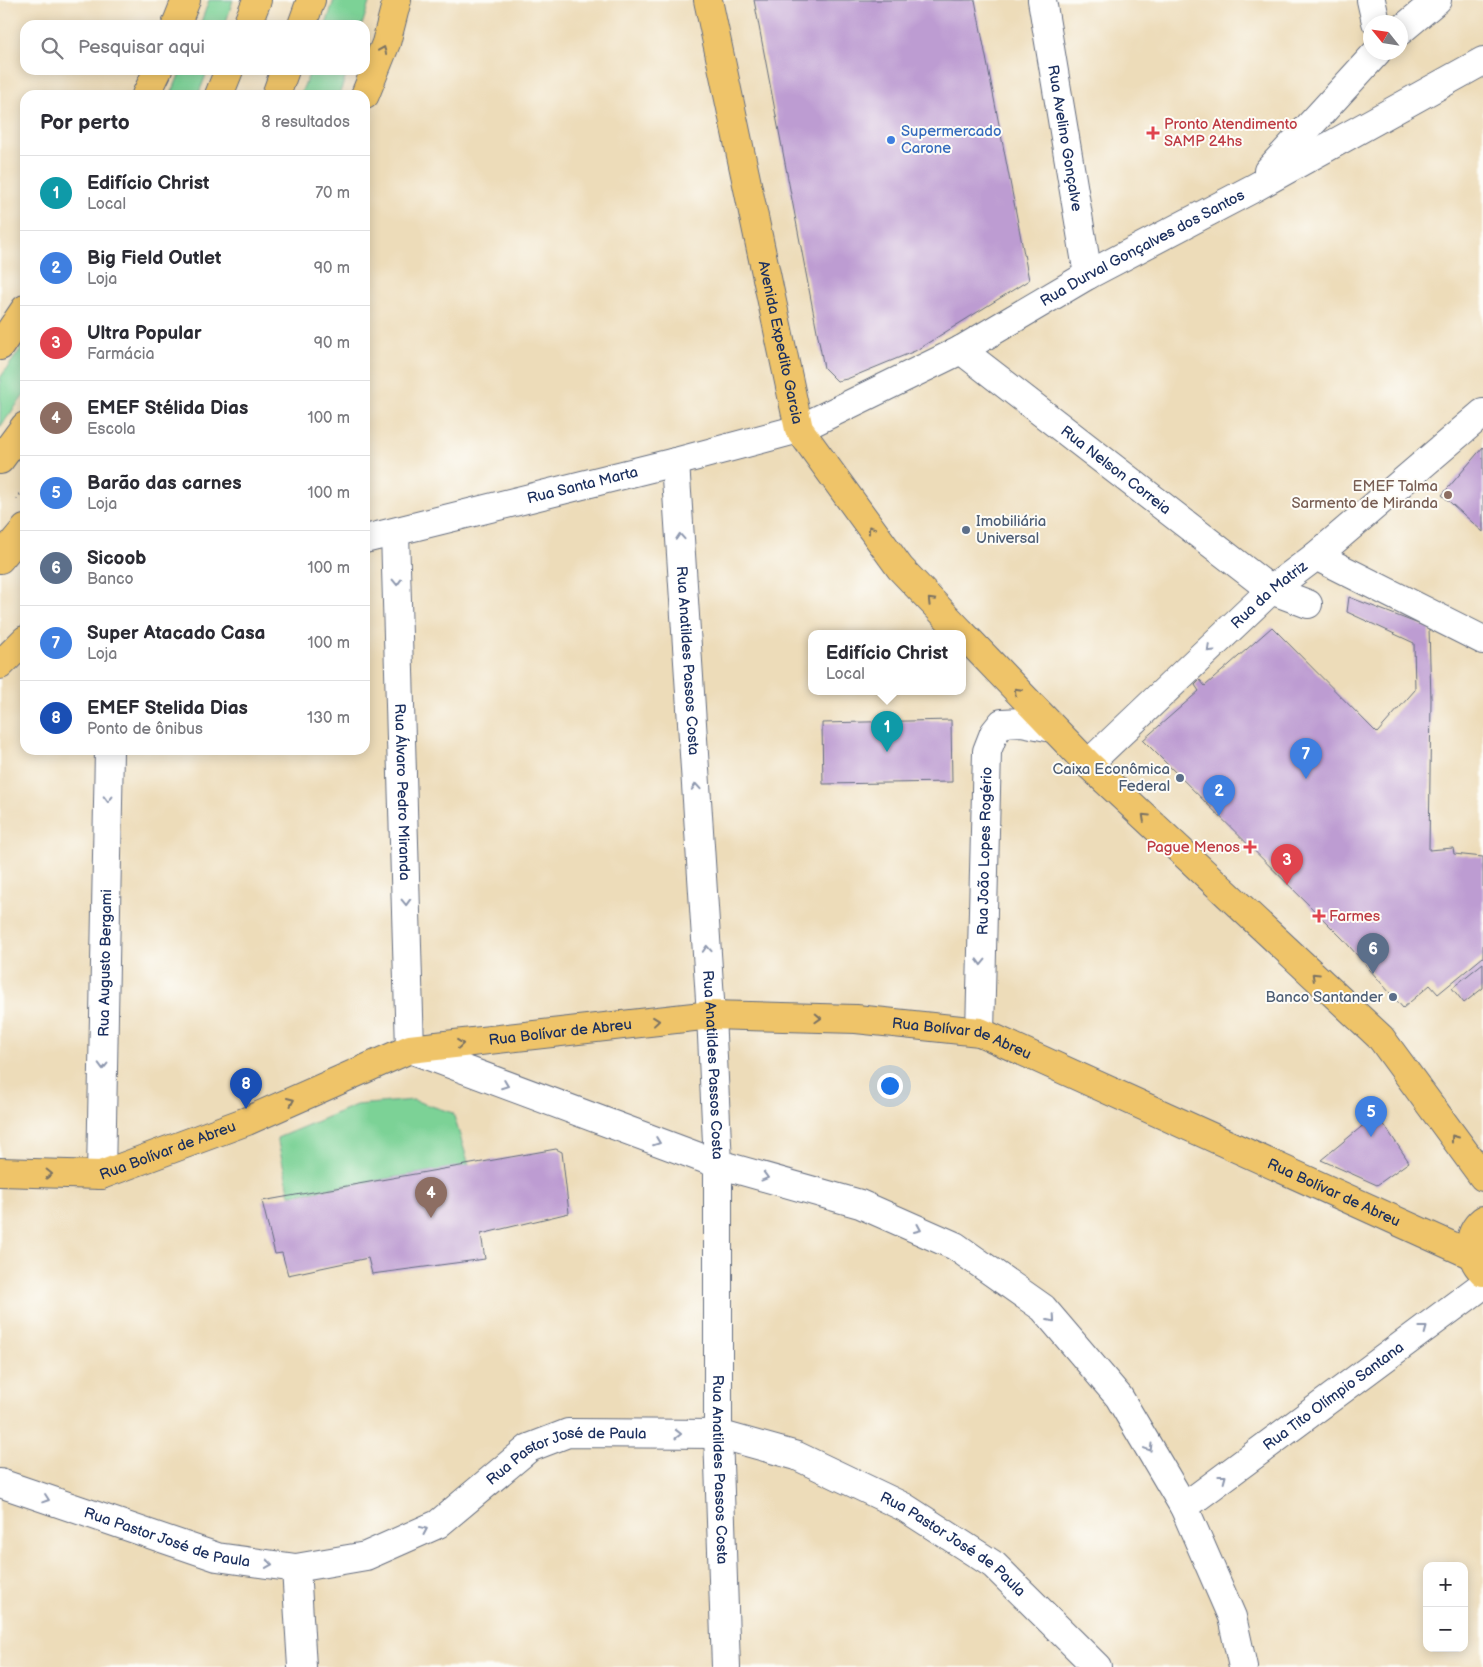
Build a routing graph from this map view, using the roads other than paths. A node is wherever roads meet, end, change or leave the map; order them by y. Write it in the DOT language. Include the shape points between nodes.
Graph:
graph roads {
  1 [pos="186,0"];
  2 [pos="257,0"];
  3 [pos="311,0"];
  4 [pos="397,0"];
  5 [pos="708,0"];
  6 [pos="1042,0"];
  7 [pos="1371,0"];
  8 [pos="1437,0"];
  9 [pos="1374,15"];
  10 [pos="178,20"];
  11 [pos="249,20"];
  12 [pos="304,20"];
  13 [pos="1408,24"];
  14 [pos="1370,60"];
  15 [pos="1483,61"];
  16 [pos="156,75"];
  17 [pos="227,75"];
  18 [pos="283,75"];
  19 [pos="148,90"];
  20 [pos="221,90"];
  21 [pos="278,90"];
  22 [pos="367,90"];
  23 [pos="1252,189"];
  24 [pos="1088,276"];
  25 [pos="20,316"];
  26 [pos="0,346"];
  27 [pos="961,350"];
  28 [pos="1483,413"];
  29 [pos="798,429"];
  30 [pos="20,433"];
  31 [pos="0,460"];
  32 [pos="675,462"];
  33 [pos="395,533"];
  34 [pos="20,536"];
  35 [pos="370,538"];
  36 [pos="1316,556"];
  37 [pos="0,559"];
  38 [pos="1270,590"];
  39 [pos="1308,604"];
  40 [pos="959,630"];
  41 [pos="966,637"];
  42 [pos="1483,640"];
  43 [pos="20,645"];
  44 [pos="0,665"];
  45 [pos="1052,728"];
  46 [pos="109,755"];
  47 [pos="1088,764"];
  48 [pos="711,1015"];
  49 [pos="980,1032"];
  50 [pos="410,1049"];
  51 [pos="718,1164"];
  52 [pos="0,1172"];
  53 [pos="101,1175"];
  54 [pos="1483,1178"];
  55 [pos="1483,1220"];
  56 [pos="1478,1264"];
  57 [pos="1483,1285"];
  58 [pos="718,1434"];
  59 [pos="0,1483"];
  60 [pos="1184,1507"];
  61 [pos="296,1568"];
  62 [pos="302,1667"];
  63 [pos="726,1667"];
  64 [pos="1097,1667"];
  65 [pos="1243,1667"];
  1 -- 10 [label="main road"];
  2 -- 11 [label="main road"];
  3 -- 12 [label="main road"];
  22 -- 4 [label="main road, one-way" via="386,43"];
  5 -- 29 [label="main road, Avenida Expedito Garcia"];
  6 -- 24 [label="street, Rua Avelino Gonçalve"];
  7 -- 9 [label="street"];
  8 -- 13 [label="street"];
  14 -- 23 [label="street"];
  15 -- 23 [label="street, Rua Durval Gonçalves dos Santos"];
  16 -- 19 [label="main road"];
  17 -- 20 [label="main road"];
  18 -- 21 [label="main road"];
  23 -- 24 [label="street, Rua Durval Gonçalves dos Santos"];
  24 -- 27 [label="street, Rua Durval Gonçalves dos Santos"];
  25 -- 26 [label="main road"];
  27 -- 29 [label="street, Rua Durval Gonçalves dos Santos"];
  27 -- 38 [label="street, Rua Nelson Correia"];
  28 -- 36 [label="street"];
  29 -- 32 [label="street, Rua Santa Marta"];
  40 -- 29 [label="main road, Avenida Expedito Garcia, one-way" via="900,568"];
  30 -- 31 [label="main road"];
  32 -- 33 [label="street, Rua Santa Marta"];
  48 -- 32 [label="street, Rua Anatildes Passos Costa, one-way"];
  33 -- 35 [label="street, Rua Santa Marta"];
  33 -- 50 [label="street, Rua Álvaro Pedro Miranda, one-way"];
  34 -- 37 [label="main road"];
  36 -- 38 [label="street, Rua da Matriz"];
  36 -- 42 [label="street, Rua da Matriz"];
  38 -- 39 [label="street, Rua Nelson Correia"];
  38 -- 47 [label="street, Rua da Matriz, one-way"];
  45 -- 41 [label="main road, Avenida Expedito Garcia, one-way"];
  43 -- 44 [label="main road"];
  45 -- 47 [label="main road, Avenida Expedito Garcia"];
  45 -- 49 [label="street, Rua João Lopes Rogério, one-way" via="1022,722 1002,723 987,751"];
  46 -- 53 [label="street, Rua Augusto Bergami, one-way"];
  54 -- 47 [label="main road, Avenida Expedito Garcia, one-way" via="1381,1038"];
  48 -- 49 [label="main road, Rua Bolívar de Abreu, one-way" via="856,1019"];
  50 -- 48 [label="main road, Rua Bolívar de Abreu, one-way"];
  48 -- 51 [label="street, Rua Anatildes Passos Costa"];
  49 -- 56 [label="main road, Rua Bolívar de Abreu"];
  50 -- 51 [label="street, one-way"];
  53 -- 50 [label="main road, Rua Bolívar de Abreu, one-way" via="246,1121"];
  51 -- 58 [label="street, Rua Anatildes Passos Costa"];
  51 -- 60 [label="street, one-way" via="860,1204 956,1246 1043,1308 1119,1397"];
  52 -- 53 [label="main road, Rua Bolívar de Abreu, one-way"];
  55 -- 56 [label="main road" via="1471,1238"];
  60 -- 57 [label="street, Rua Tito Olímpio Santana, one-way"];
  61 -- 58 [label="street, Rua Pastor José de Paula, one-way" via="366,1556 438,1524 529,1448 568,1433"];
  58 -- 63 [label="street, Rua Anatildes Passos Costa"];
  58 -- 64 [label="street, Rua Pastor José de Paula" via="797,1456 904,1507 994,1565"];
  59 -- 61 [label="street, Rua Pastor José de Paula, one-way" via="217,1557"];
  60 -- 65 [label="street" via="1232,1618"];
  61 -- 62 [label="street"];
}
